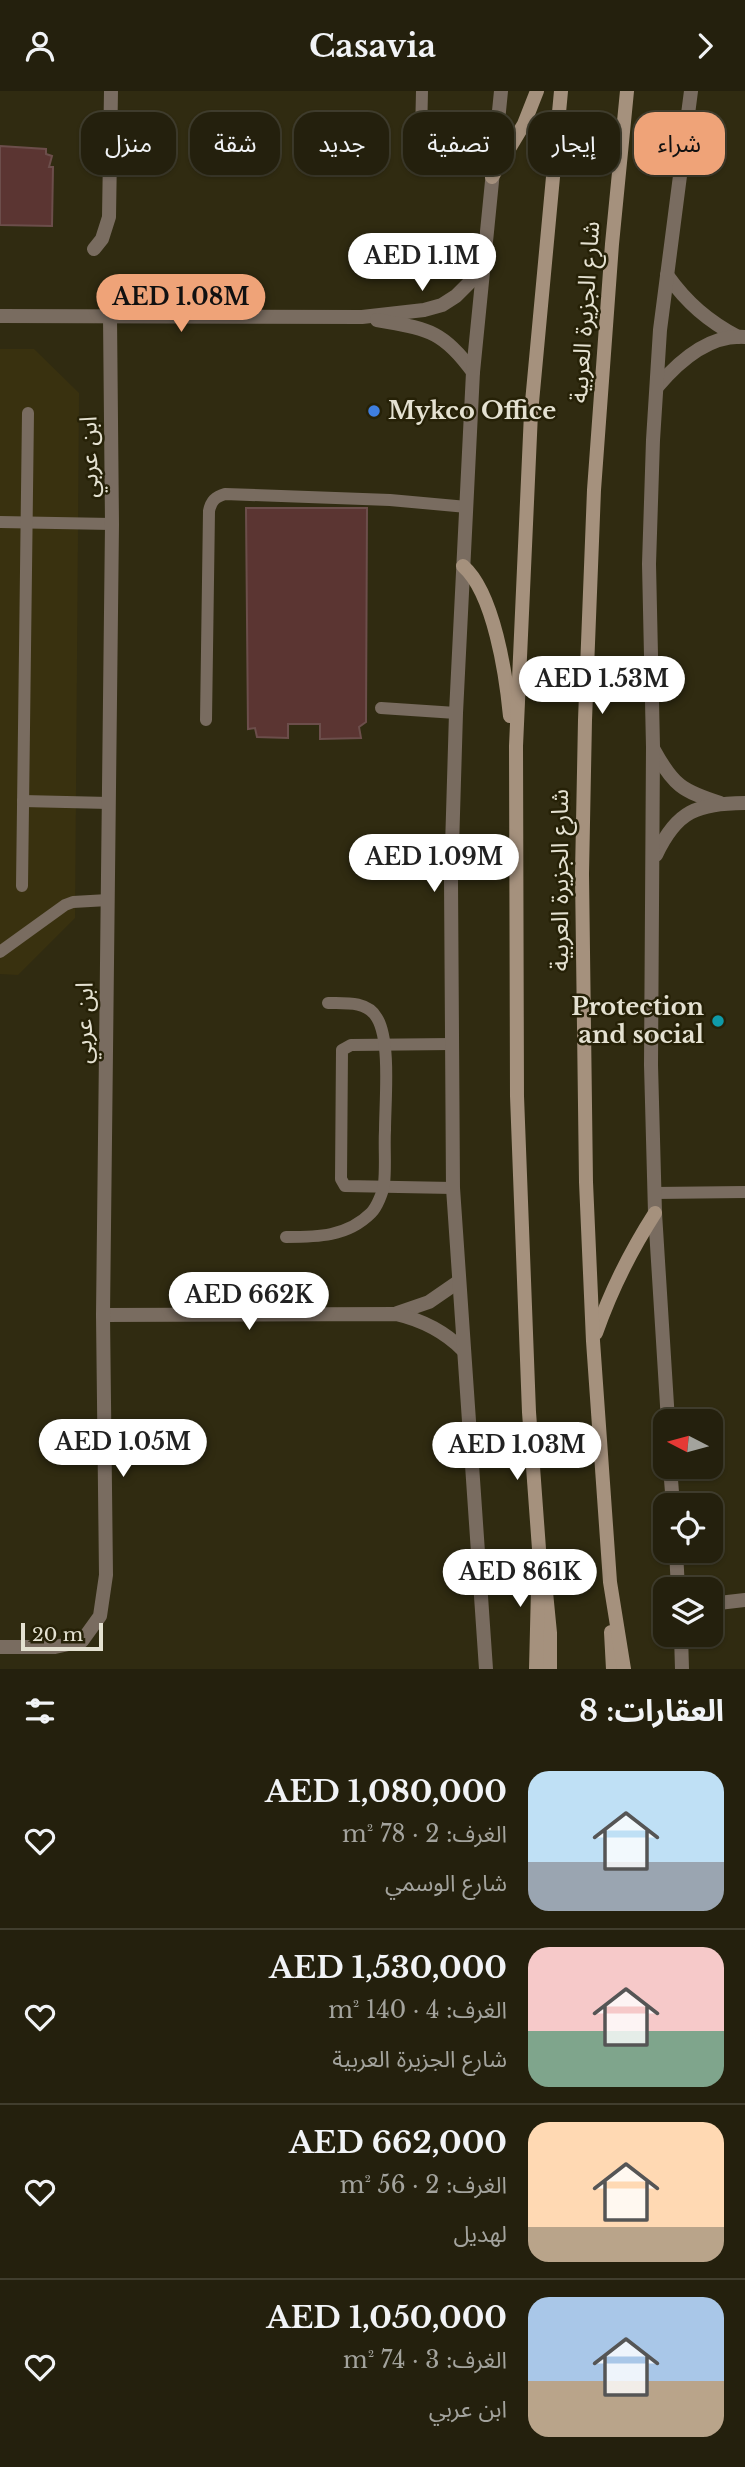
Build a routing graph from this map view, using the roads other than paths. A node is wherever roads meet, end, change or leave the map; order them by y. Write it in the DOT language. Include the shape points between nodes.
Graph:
graph roads {
  1 [pos="111,91"];
  2 [pos="422,91"];
  3 [pos="501,91"];
  4 [pos="537,91"];
  5 [pos="561,91"];
  6 [pos="627,91"];
  7 [pos="691,91"];
  8 [pos="422,112"];
  9 [pos="492,177"];
  10 [pos="94,249"];
  11 [pos="484,268"];
  12 [pos="667,275"];
  13 [pos="0,316"];
  14 [pos="110,317"];
  15 [pos="362,317"];
  16 [pos="742,337"];
  17 [pos="473,372"];
  18 [pos="657,387"];
  19 [pos="28,414"];
  20 [pos="467,507"];
  21 [pos="0,522"];
  22 [pos="27,522"];
  23 [pos="112,524"];
  24 [pos="463,566"];
  25 [pos="381,708"];
  26 [pos="456,713"];
  27 [pos="206,720"];
  28 [pos="516,746"];
  29 [pos="653,747"];
  30 [pos="23,801"];
  31 [pos="109,803"];
  32 [pos="745,803"];
  33 [pos="721,804"];
  34 [pos="653,859"];
  35 [pos="22,886"];
  36 [pos="108,900"];
  37 [pos="0,952"];
  38 [pos="328,1003"];
  39 [pos="452,1044"];
  40 [pos="385,1045"];
  41 [pos="384,1187"];
  42 [pos="453,1188"];
  43 [pos="745,1192"];
  44 [pos="654,1193"];
  45 [pos="654,1213"];
  46 [pos="286,1237"];
  47 [pos="458,1282"];
  48 [pos="396,1314"];
  49 [pos="103,1315"];
  50 [pos="593,1341"];
  51 [pos="463,1350"];
  52 [pos="666,1409"];
  53 [pos="539,1549"];
  54 [pos="610,1582"];
  55 [pos="745,1600"];
  56 [pos="723,1603"];
  57 [pos="0,1647"];
  58 [pos="681,1647"];
  59 [pos="486,1669"];
  60 [pos="536,1669"];
  61 [pos="550,1669"];
  62 [pos="613,1669"];
  63 [pos="624,1669"];
  64 [pos="682,1669"];
  1 -- 10 [label="street" via="109,217"];
  2 -- 8 [label="lane"];
  3 -- 9 [label="street"];
  4 -- 9 [label="main road" via="524,124"];
  5 -- 28 [label="main road, شارع الجزيرة العربية" via="531,413"];
  6 -- 50 [label="main road, شارع الجزيرة العربية" via="594,490 585,720 583,1043"];
  7 -- 12 [label="street"];
  9 -- 11 [label="street"];
  11 -- 15 [label="street" via="442,305"];
  11 -- 17 [label="street"];
  12 -- 16 [label="street" via="698,312"];
  12 -- 18 [label="street"];
  13 -- 14 [label="street"];
  14 -- 15 [label="street"];
  14 -- 23 [label="street, ابن عربي"];
  15 -- 17 [label="street" via="435,333 449,342"];
  16 -- 18 [label="street" via="692,352"];
  17 -- 20 [label="street"];
  18 -- 29 [label="street" via="649,564"];
  19 -- 22 [label="lane"];
  20 -- 24 [label="street"];
  20 -- 27 [label="lane" via="390,500 217,496 209,511"];
  21 -- 22 [label="lane"];
  22 -- 23 [label="lane"];
  22 -- 30 [label="lane"];
  23 -- 31 [label="street, ابن عربي"];
  24 -- 26 [label="street"];
  24 -- 28 [label="main road" via="477,580 499,646"];
  25 -- 26 [label="lane"];
  26 -- 39 [label="street"];
  28 -- 53 [label="main road, شارع الجزيرة العربية" via="517,1096"];
  29 -- 33 [label="street" via="668,774 684,788"];
  29 -- 34 [label="street"];
  30 -- 31 [label="lane"];
  30 -- 35 [label="lane"];
  31 -- 36 [label="street, ابن عربي"];
  32 -- 33 [label="street"];
  33 -- 34 [label="street" via="691,811 667,831"];
  34 -- 44 [label="street"];
  36 -- 37 [label="lane" via="65,905"];
  36 -- 49 [label="street, ابن عربي"];
  38 -- 40 [label="lane" via="368,1007 378,1018"];
  39 -- 40 [label="lane"];
  39 -- 42 [label="street"];
  40 -- 41 [label="lane"];
  40 -- 41 [label="lane" via="351,1045 342,1049 341,1060 341,1179 345,1186"];
  41 -- 42 [label="lane"];
  41 -- 46 [label="lane" via="373,1211 356,1224 326,1237"];
  42 -- 47 [label="street"];
  43 -- 44 [label="lane"];
  44 -- 45 [label="street"];
  45 -- 50 [label="main road" via="609,1296"];
  45 -- 52 [label="street"];
  47 -- 48 [label="street" via="429,1302"];
  47 -- 51 [label="street"];
  48 -- 49 [label="street"];
  48 -- 51 [label="street" via="439,1330"];
  49 -- 57 [label="street, ابن عربي" via="106,1575 100,1616 82,1641 55,1647"];
  50 -- 54 [label="main road, شارع الجزيرة العربية"];
  51 -- 59 [label="street"];
  53 -- 60 [label="main road, شارع الجزيرة العربية"];
  53 -- 61 [label="main road" via="549,1610"];
  54 -- 62 [label="main road"];
  54 -- 63 [label="main road, شارع الجزيرة العربية"];
  55 -- 56 [label="street"];
  58 -- 64 [label="street"];
}
